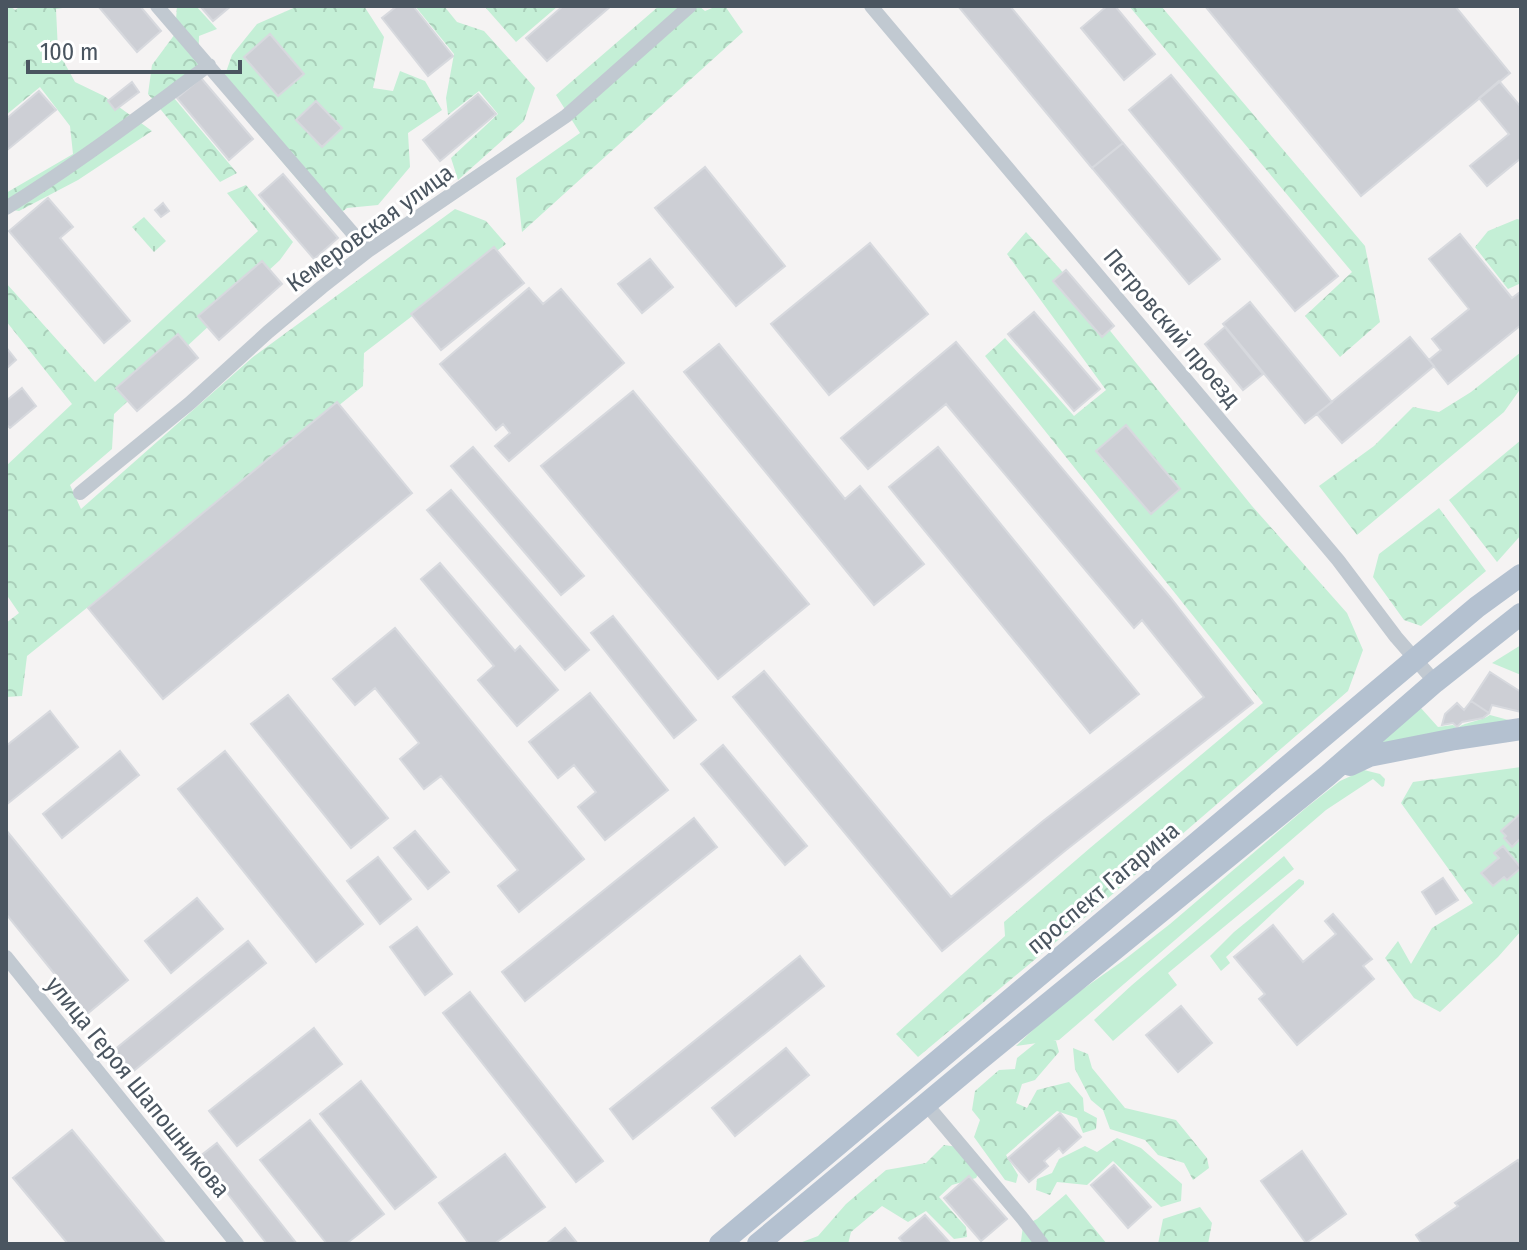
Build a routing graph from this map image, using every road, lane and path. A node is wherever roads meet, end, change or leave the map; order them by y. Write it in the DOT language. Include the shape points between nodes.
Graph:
graph roads {
  1 [pos="157,6"];
  2 [pos="690,6"];
  3 [pos="871,6"];
  4 [pos="209,65"];
  5 [pos="6,208"];
  6 [pos="368,251"];
  7 [pos="80,493"];
  8 [pos="1521,575"];
  9 [pos="1521,614"];
  10 [pos="1416,660"];
  11 [pos="1435,682"];
  12 [pos="1521,729"];
  13 [pos="1327,776"];
  14 [pos="6,957"];
  15 [pos="926,1104"];
  16 [pos="237,1244"];
  17 [pos="720,1244"];
  18 [pos="758,1244"];
  19 [pos="1042,1244"];
  1 -- 4 [label="street"];
  2 -- 6 [label="street, Кемеровская улица" via="566,116"];
  3 -- 10 [label="street, Петровский проезд" via="1338,560"];
  4 -- 5 [label="street"];
  4 -- 6 [label="street"];
  6 -- 7 [label="street, Кемеровская улица"];
  8 -- 10 [label="main road, проспект Гагарина"];
  9 -- 11 [label="main road"];
  10 -- 11 [label="street, Петровский проезд"];
  10 -- 17 [label="main road, проспект Гагарина"];
  11 -- 13 [label="main road"];
  12 -- 13 [label="main road" via="1369,756"];
  13 -- 15 [label="main road"];
  14 -- 16 [label="street, улица Героя Шапошникова"];
  15 -- 18 [label="main road"];
  15 -- 19 [label="street"];
}
